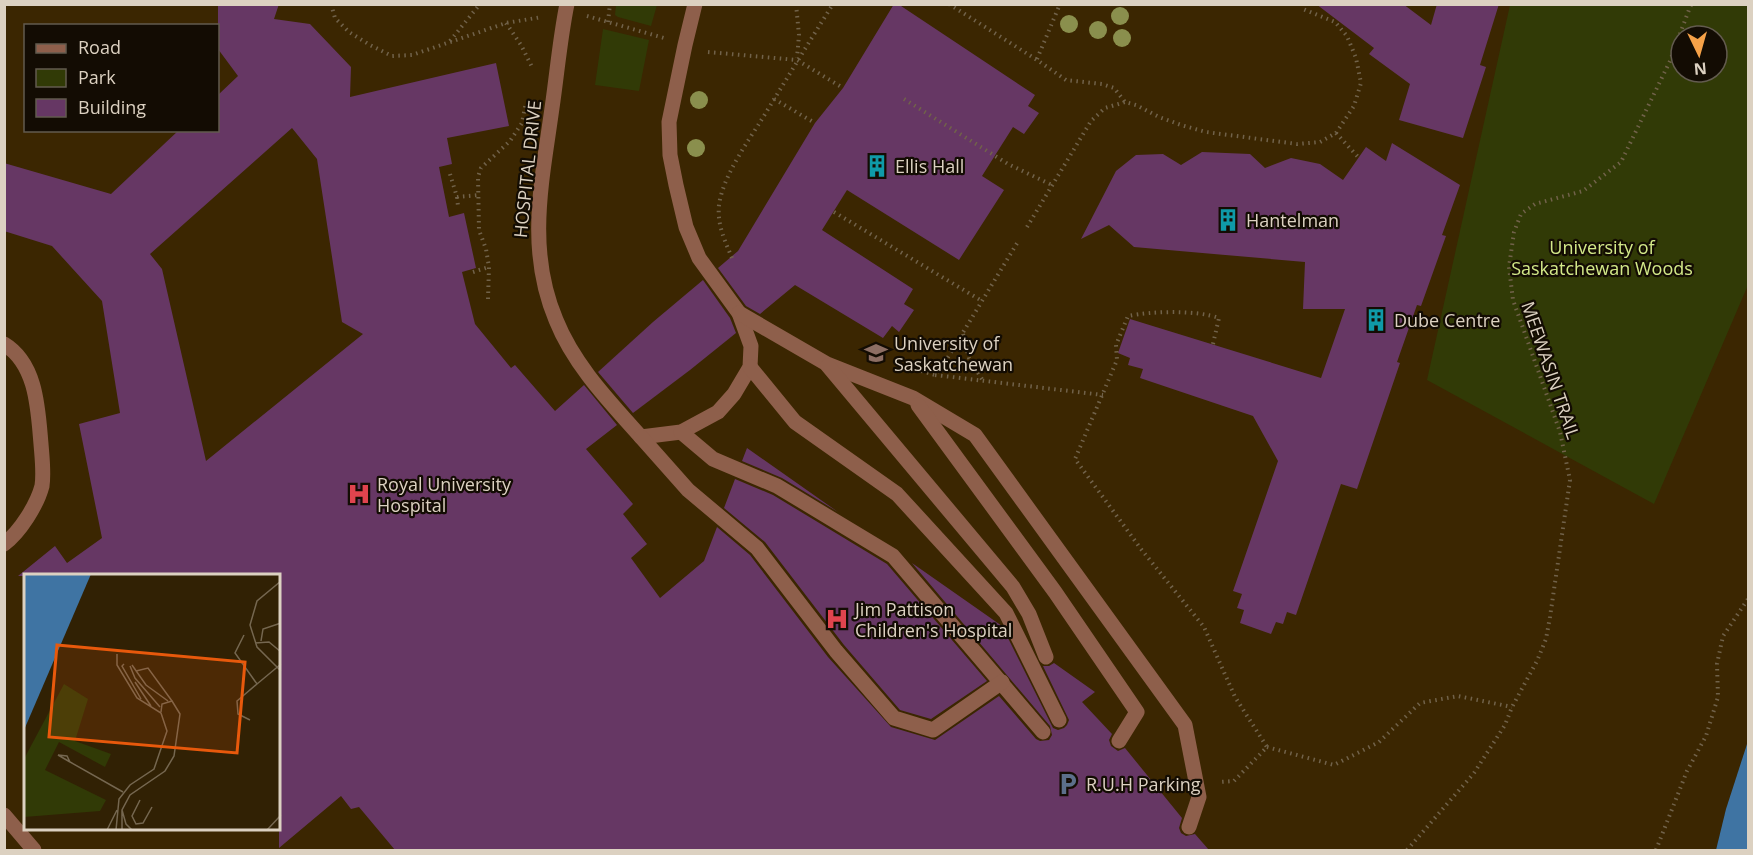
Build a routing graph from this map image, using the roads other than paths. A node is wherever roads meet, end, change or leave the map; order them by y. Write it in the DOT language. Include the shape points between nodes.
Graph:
graph roads {
  1 [pos="695,4"];
  2 [pos="567,8"];
  3 [pos="739,313"];
  4 [pos="4,344"];
  5 [pos="827,364"];
  6 [pos="750,368"];
  7 [pos="913,398"];
  8 [pos="681,432"];
  9 [pos="641,437"];
  10 [pos="4,544"];
  11 [pos="1046,657"];
  12 [pos="1002,682"];
  13 [pos="1059,720"];
  14 [pos="1043,732"];
  15 [pos="1119,741"];
  16 [pos="4,815"];
  17 [pos="1189,827"];
  18 [pos="34,850"];
  1 -- 3 [label="street" via="669,122 670,155 686,227 699,258"];
  2 -- 9 [label="street, HOSPITAL DRIVE" via="539,213 538,251 544,287 573,353 594,384"];
  3 -- 5 [label="street"];
  3 -- 6 [label="street" via="751,346"];
  4 -- 10 [label="street" via="24,362 32,383 38,407 42,486 22,525"];
  5 -- 7 [label="street"];
  5 -- 11 [label="street" via="1013,587"];
  6 -- 8 [label="street" via="718,412"];
  6 -- 13 [label="street" via="795,422 897,494 1006,613"];
  7 -- 15 [label="street" via="1137,712"];
  7 -- 17 [label="street" via="975,435 1185,725 1199,797"];
  8 -- 9 [label="street"];
  8 -- 12 [label="street" via="713,459 777,486 893,556"];
  9 -- 12 [label="street, HOSPITAL DRIVE" via="688,490 757,548 836,651 894,718 933,730"];
  12 -- 14 [label="street"];
  16 -- 18 [label="street"];
}
